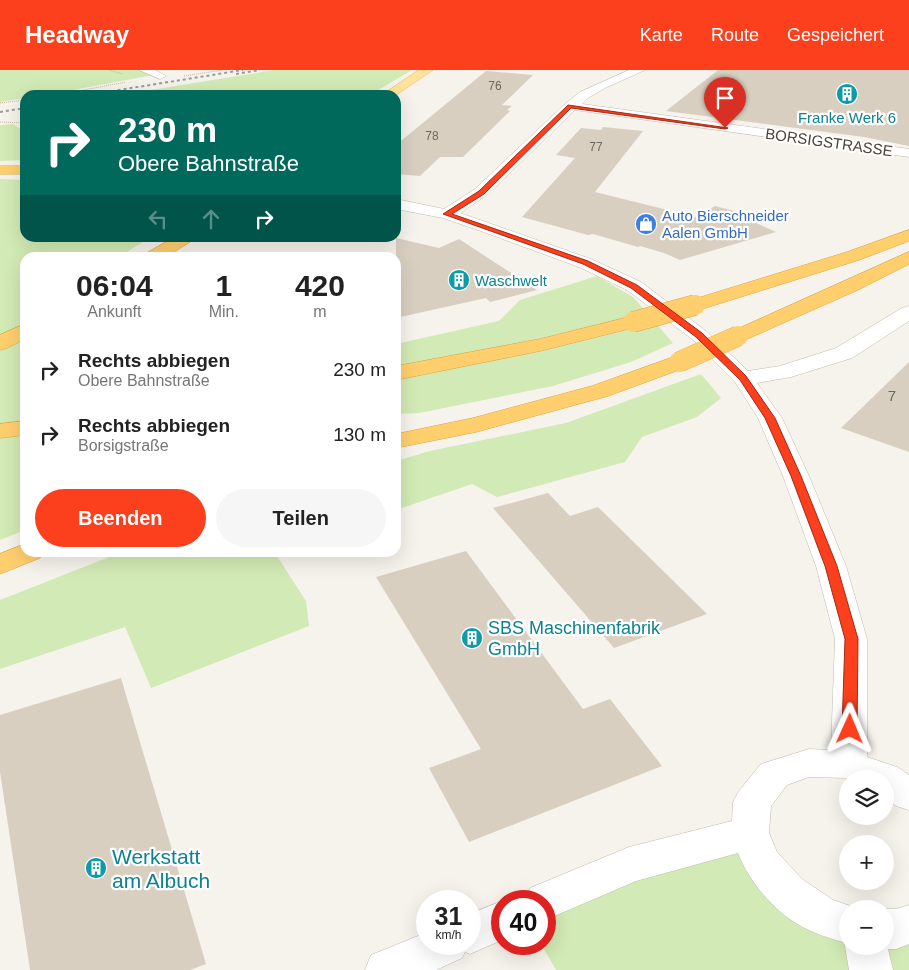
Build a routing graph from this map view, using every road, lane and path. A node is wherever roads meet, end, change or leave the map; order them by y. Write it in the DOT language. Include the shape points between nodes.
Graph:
graph roads {
  1 [pos="145,70"];
  2 [pos="223,70"];
  3 [pos="427,70"];
  4 [pos="639,70"];
  5 [pos="160,76"];
  6 [pos="130,81"];
  7 [pos="84,90"];
  8 [pos="396,90"];
  9 [pos="20,101"];
  10 [pos="0,104"];
  11 [pos="570,106"];
  12 [pos="0,122"];
  13 [pos="20,123"];
  14 [pos="909,153"];
  15 [pos="0,170"];
  16 [pos="20,170"];
  17 [pos="401,205"];
  18 [pos="447,214"];
  19 [pos="909,235"];
  20 [pos="166,242"];
  21 [pos="177,242"];
  22 [pos="155,252"];
  23 [pos="160,252"];
  24 [pos="909,257"];
  25 [pos="909,312"];
  26 [pos="20,333"];
  27 [pos="0,344"];
  28 [pos="401,372"];
  29 [pos="743,378"];
  30 [pos="513,416"];
  31 [pos="20,429"];
  32 [pos="401,430"];
  33 [pos="0,431"];
  34 [pos="0,435"];
  35 [pos="20,436"];
  36 [pos="401,440"];
  37 [pos="20,556"];
  38 [pos="0,565"];
  39 [pos="849,765"];
  40 [pos="909,795"];
  41 [pos="750,833"];
  42 [pos="556,896"];
  43 [pos="839,921"];
  44 [pos="909,924"];
  45 [pos="894,929"];
  46 [pos="422,955"];
  47 [pos="868,955"];
  48 [pos="387,970"];
  49 [pos="871,970"];
  1 -- 5 [label="street"];
  2 -- 5 [label="path"];
  3 -- 8 [label="main road"];
  4 -- 11 [label="street" via="601,86"];
  6 -- 7 [label="path"];
  9 -- 10 [label="path"];
  11 -- 14 [label="street, BORSIGSTRASSE"];
  11 -- 18 [label="street" via="481,192"];
  12 -- 13 [label="path"];
  15 -- 16 [label="highway"];
  17 -- 18 [label="street"];
  18 -- 29 [label="street" via="585,262 634,286 699,335"];
  19 -- 28 [label="highway, bridge" via="852,256 633,322 540,345"];
  20 -- 22 [label="highway"];
  21 -- 23 [label="highway"];
  24 -- 30 [label="highway, bridge" via="679,362 600,391"];
  25 -- 29 [label="street" via="844,353 783,372"];
  26 -- 27 [label="highway"];
  29 -- 39 [label="street" via="770,418 796,476 831,566 851,639"];
  30 -- 32 [label="highway"];
  30 -- 36 [label="highway"];
  31 -- 33 [label="highway"];
  34 -- 35 [label="highway"];
  37 -- 38 [label="highway"];
  39 -- 40 [label="street" via="884,778"];
  39 -- 41 [label="street" via="809,763 774,774 752,802"];
  41 -- 42 [label="street" via="629,865"];
  41 -- 43 [label="street" via="762,863 786,892 822,916"];
  44 -- 45 [label="street"];
  46 -- 48 [label="street"];
  47 -- 49 [label="street"];
}
